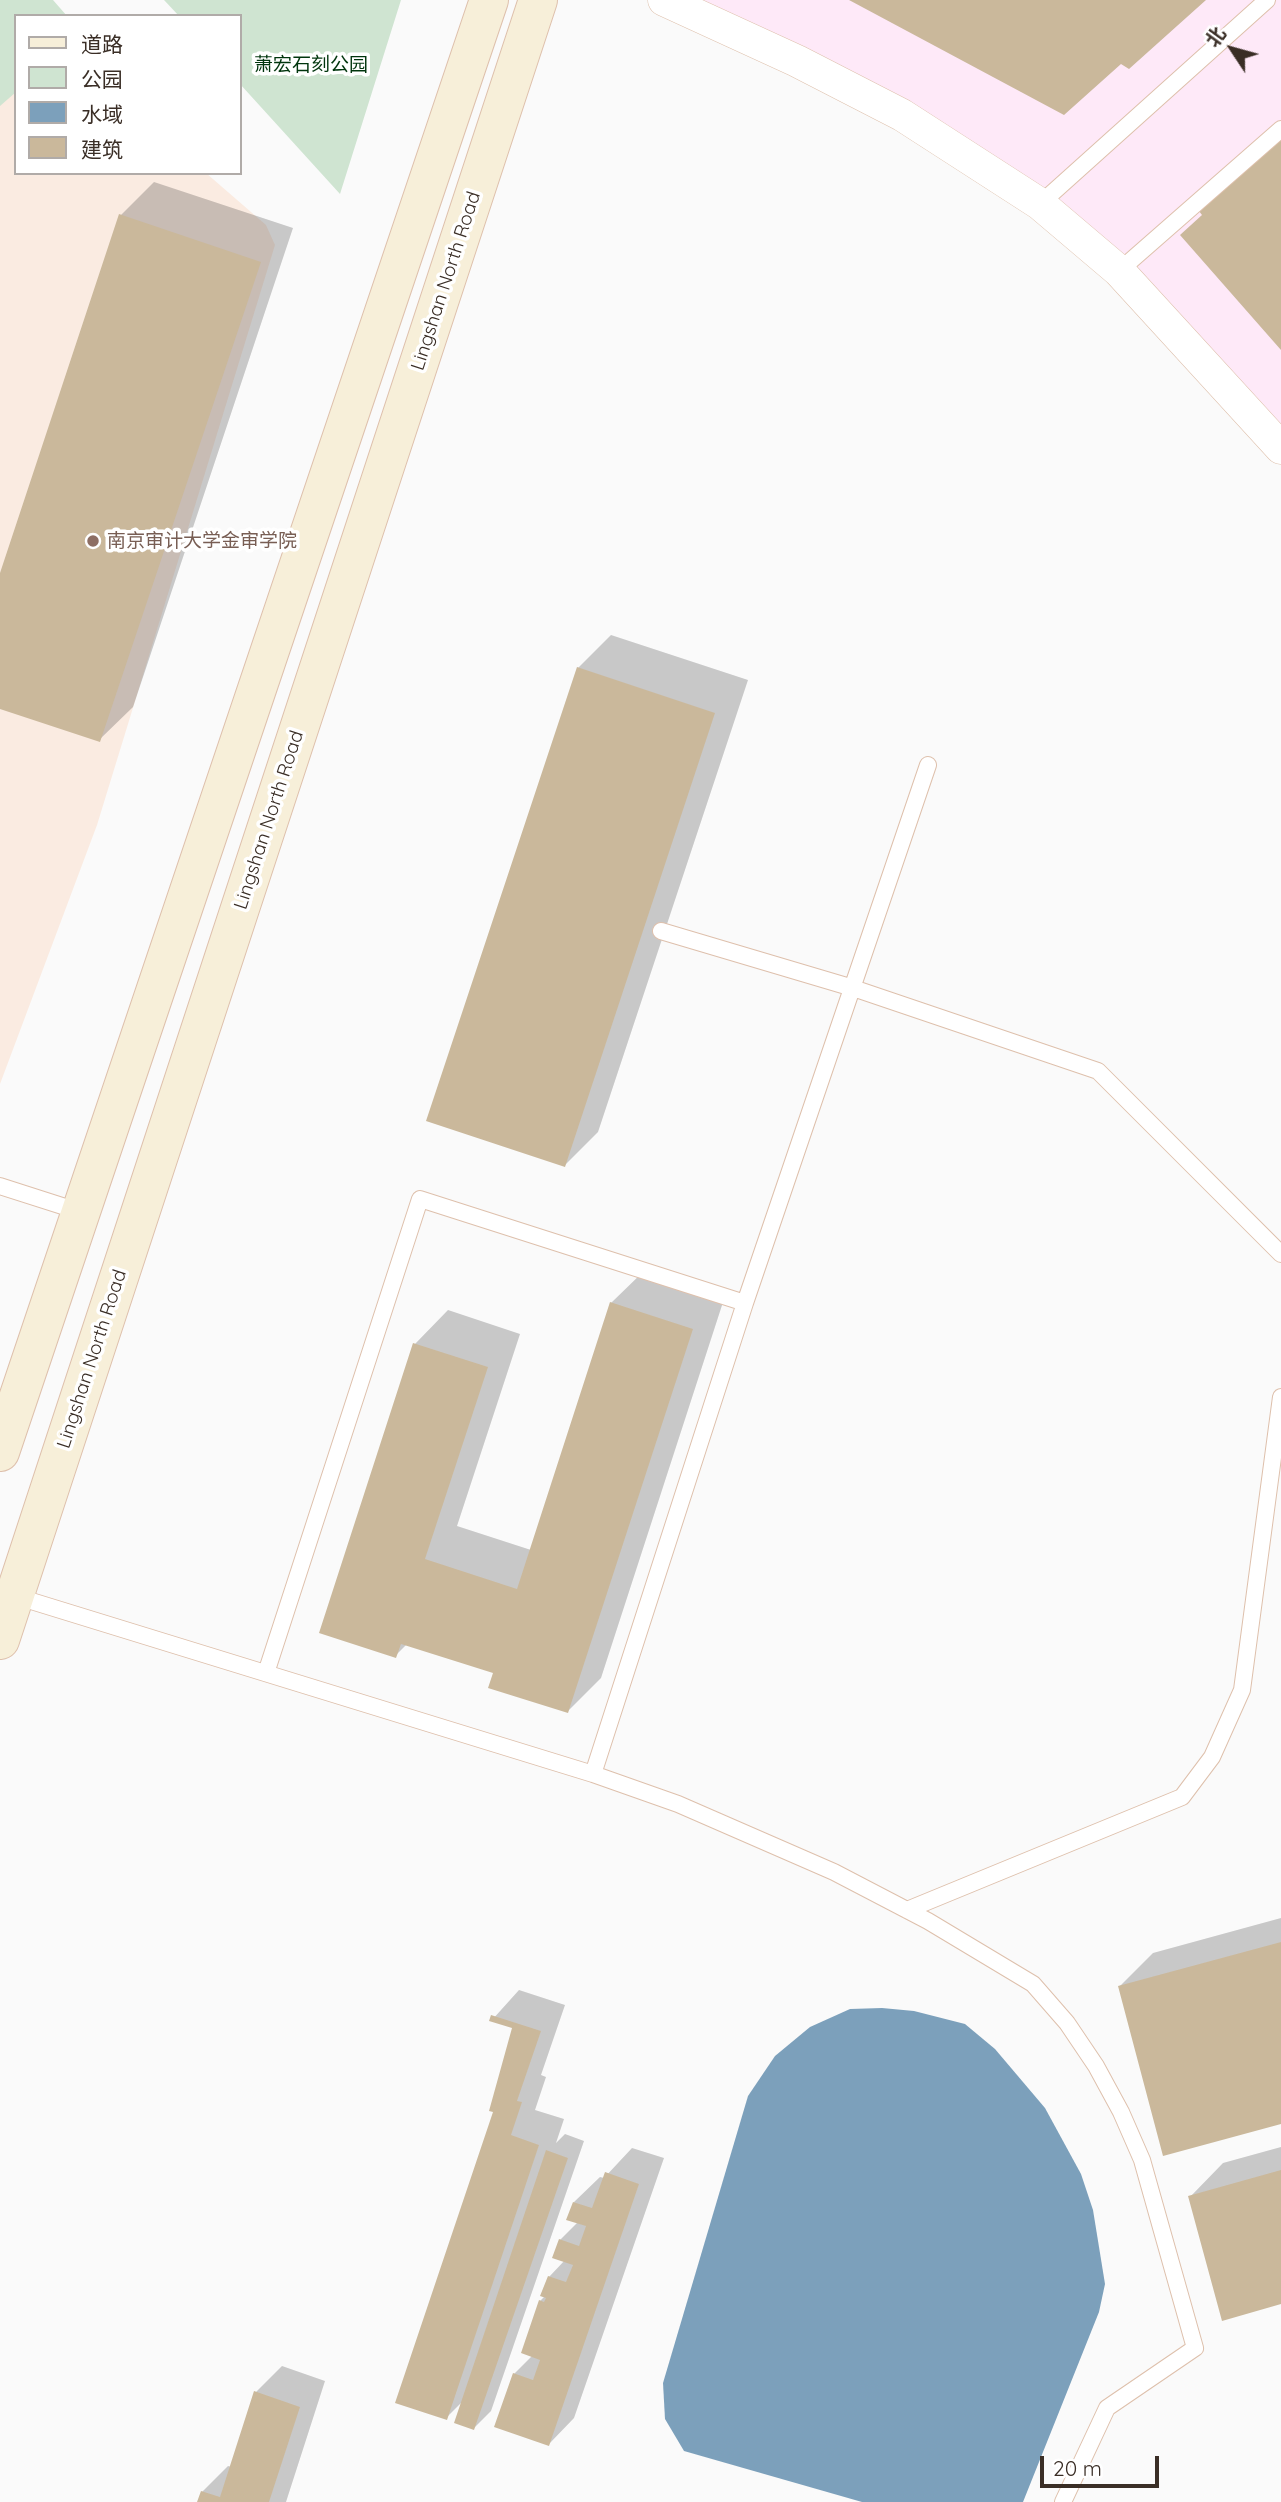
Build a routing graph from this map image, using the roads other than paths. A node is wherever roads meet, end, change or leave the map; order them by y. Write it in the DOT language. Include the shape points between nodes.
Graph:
graph roads {
  1 [pos="489,0"];
  2 [pos="538,0"];
  3 [pos="664,0"];
  4 [pos="1267,0"];
  5 [pos="1281,129"];
  6 [pos="1040,204"];
  7 [pos="1119,271"];
  8 [pos="1281,448"];
  9 [pos="928,765"];
  10 [pos="661,931"];
  11 [pos="853,988"];
  12 [pos="0,1186"];
  13 [pos="81,1212"];
  14 [pos="1281,1254"];
  15 [pos="746,1303"];
  16 [pos="1281,1396"];
  17 [pos="0,1452"];
  18 [pos="15,1596"];
  19 [pos="0,1640"];
  20 [pos="266,1673"];
  21 [pos="593,1774"];
  22 [pos="907,1910"];
  23 [pos="1063,2502"];
  1 -- 13 [label="street"];
  2 -- 18 [label="street, Lingshan North Road"];
  3 -- 6 [label="street" via="902,115"];
  4 -- 6 [label="lane"];
  5 -- 7 [label="lane"];
  6 -- 7 [label="street"];
  7 -- 8 [label="street"];
  9 -- 11 [label="lane"];
  10 -- 11 [label="lane"];
  11 -- 14 [label="lane" via="1098,1071"];
  11 -- 15 [label="lane"];
  12 -- 13 [label="lane"];
  13 -- 17 [label="street"];
  15 -- 20 [label="lane" via="420,1199"];
  15 -- 21 [label="lane"];
  16 -- 22 [label="lane" via="1241,1690 1212,1757 1182,1797"];
  18 -- 19 [label="street, Lingshan North Road"];
  18 -- 20 [label="lane"];
  20 -- 21 [label="lane"];
  21 -- 22 [label="lane" via="757,1836"];
  22 -- 23 [label="lane" via="1032,1984 1067,2023 1096,2066 1142,2160 1195,2348 1107,2408"];
}
